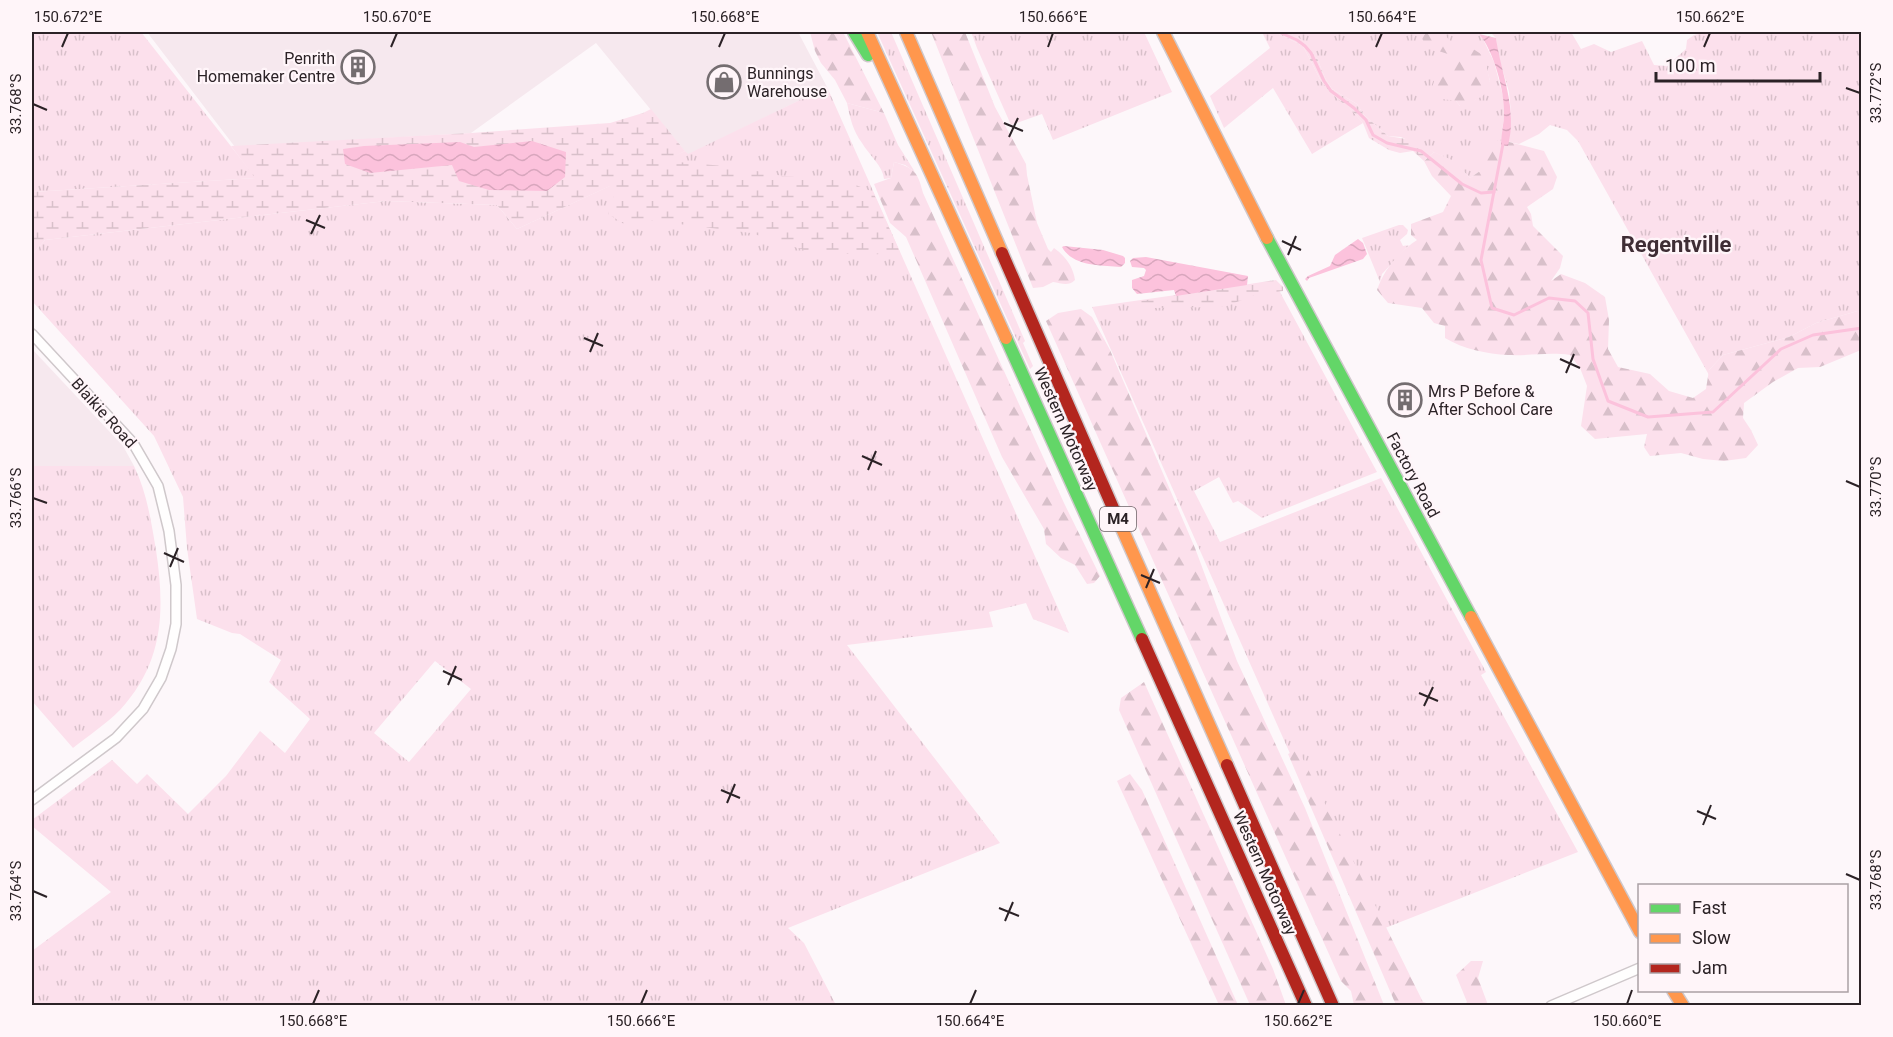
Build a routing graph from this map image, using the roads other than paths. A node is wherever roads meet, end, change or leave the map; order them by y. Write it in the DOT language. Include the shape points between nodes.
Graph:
graph roads {
  1 [pos="854,32"];
  2 [pos="867,32"];
  3 [pos="906,32"];
  4 [pos="1163,32"];
  5 [pos="901,106"];
  6 [pos="32,334"];
  7 [pos="32,800"];
  8 [pos="1638,928"];
  9 [pos="1638,969"];
  10 [pos="1674,992"];
  11 [pos="1306,1005"];
  12 [pos="1333,1005"];
  13 [pos="1551,1005"];
  14 [pos="1683,1005"];
  1 -- 5 [label="main road"];
  2 -- 5 [label="main road, Western Motorway / M4"];
  3 -- 12 [label="main road, Western Motorway / M4"];
  4 -- 8 [label="main road, Factory Road" via="1241,189"];
  5 -- 11 [label="main road, Western Motorway / M4"];
  6 -- 7 [label="street, Blaikie Road" via="133,443 158,486 176,585 171,649 161,678 143,709 116,738"];
  9 -- 13 [label="street"];
  10 -- 14 [label="main road"];
}
